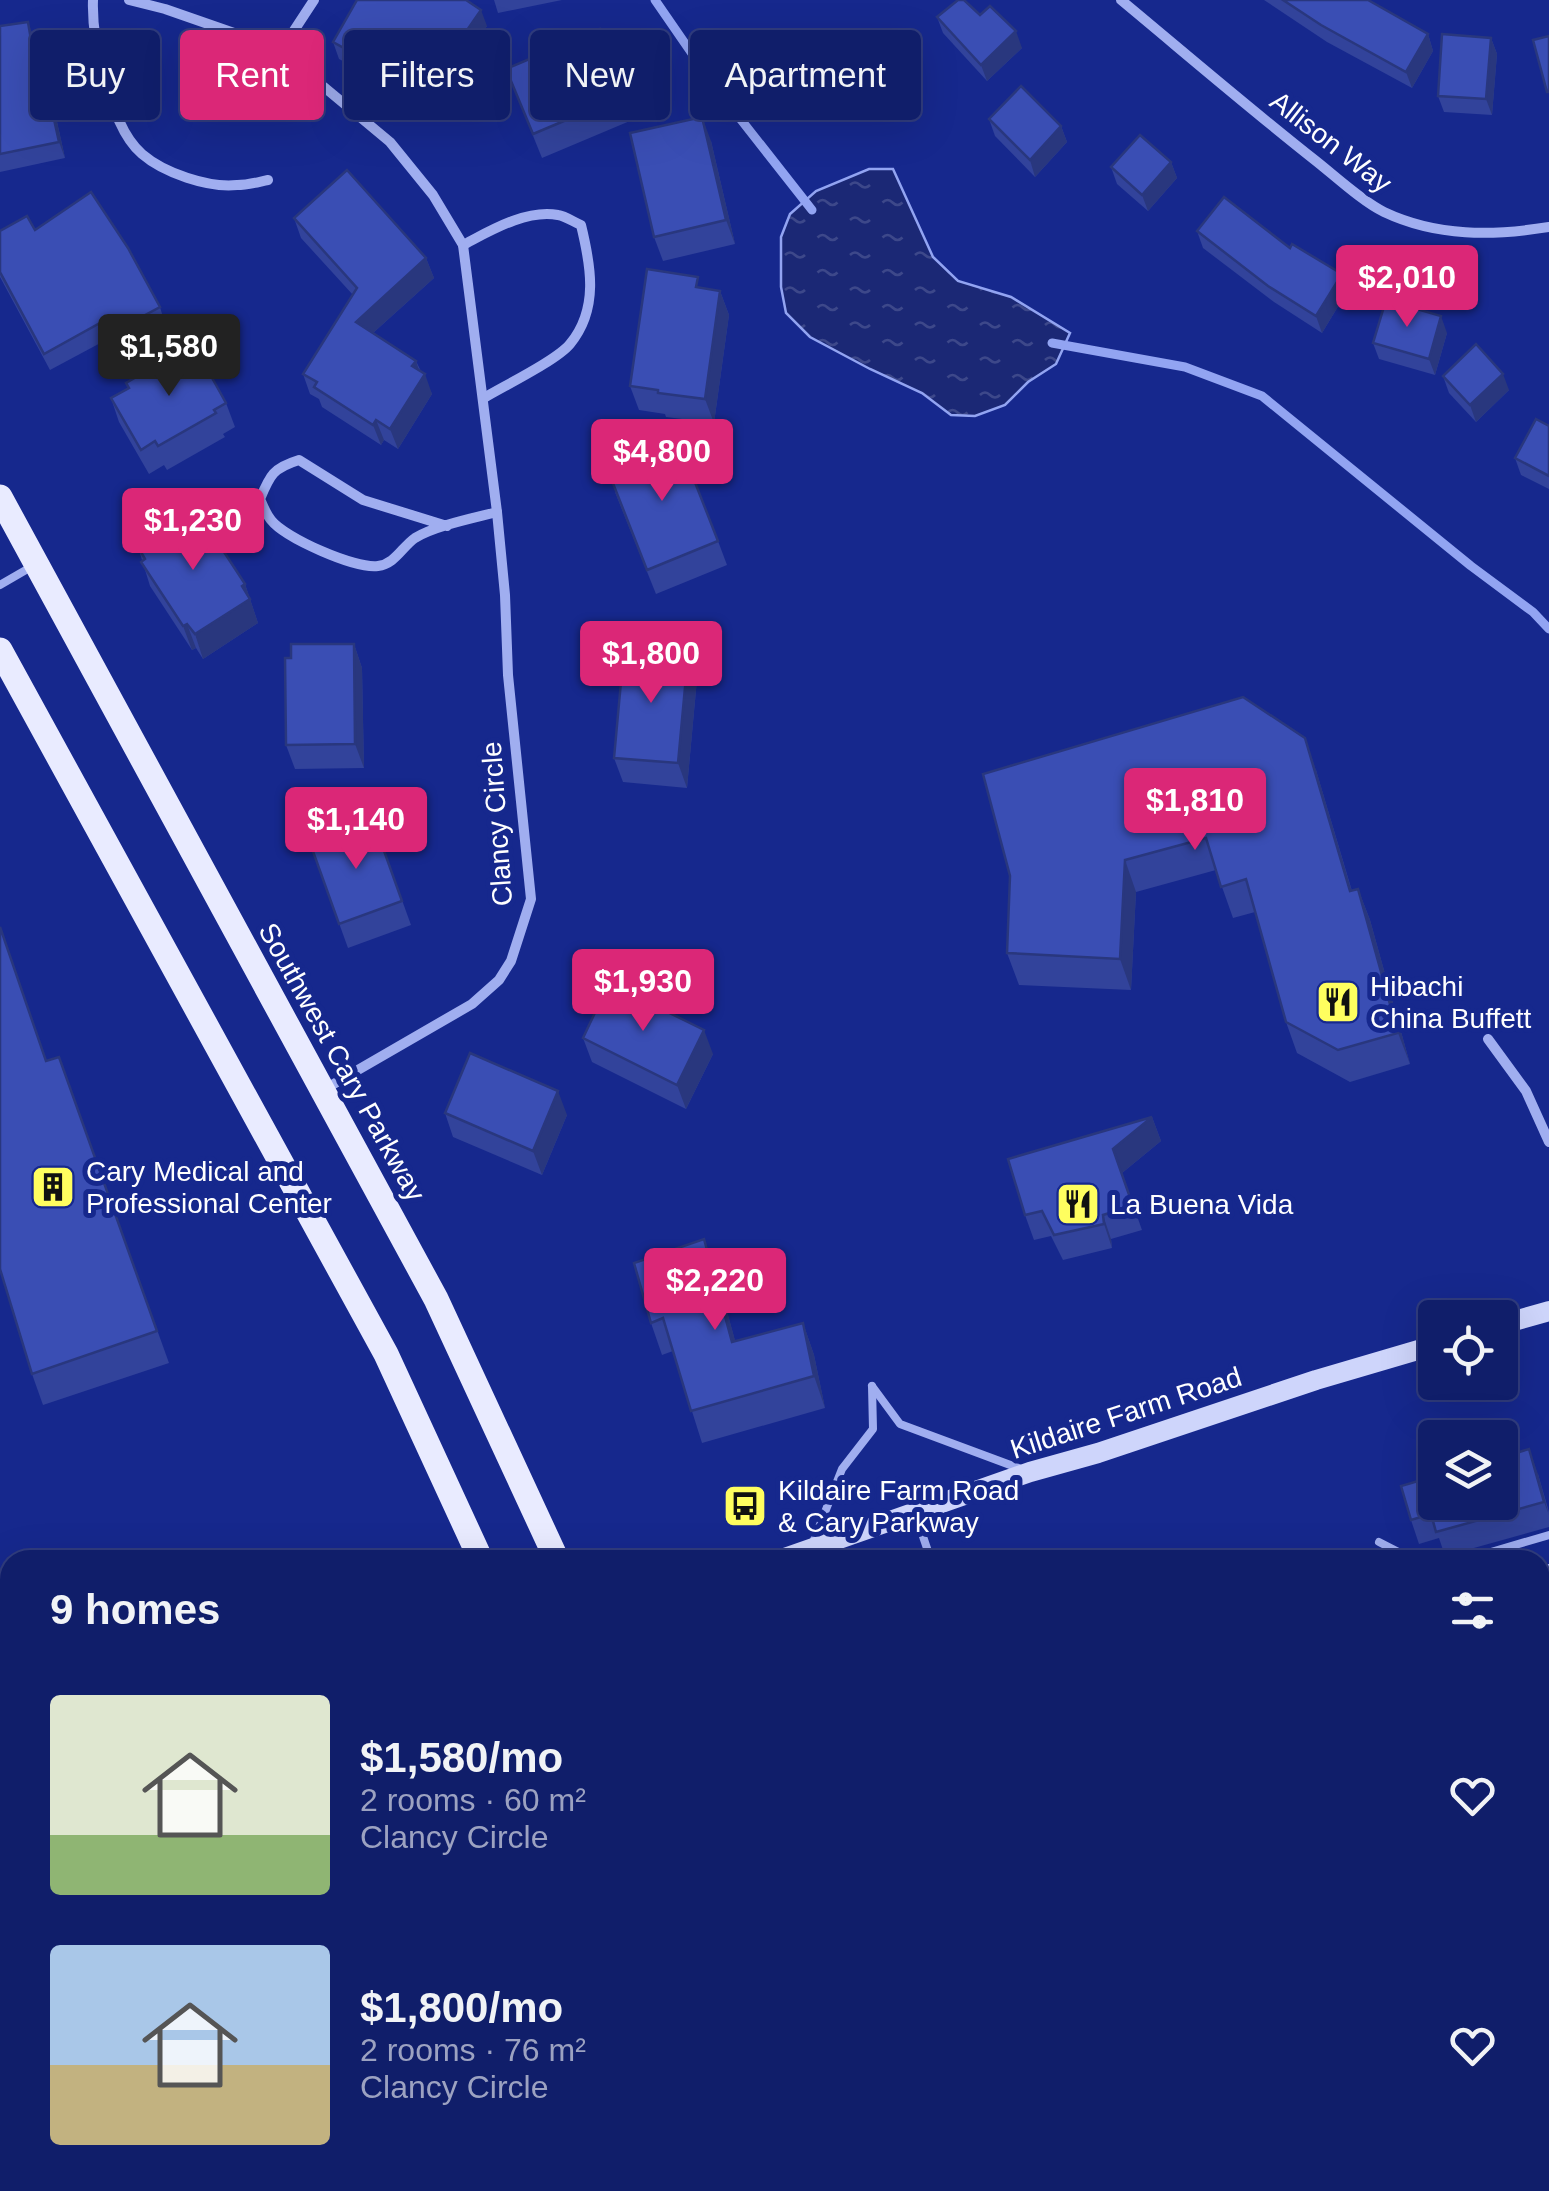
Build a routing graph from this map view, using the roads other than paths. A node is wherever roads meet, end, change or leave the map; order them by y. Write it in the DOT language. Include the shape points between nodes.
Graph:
graph roads {
  1 [pos="93,0"];
  2 [pos="129,0"];
  3 [pos="314,0"];
  4 [pos="1121,0"];
  5 [pos="167,4"];
  6 [pos="227,30"];
  7 [pos="294,30"];
  8 [pos="324,87"];
  9 [pos="268,180"];
  10 [pos="1549,226"];
  11 [pos="463,245"];
  12 [pos="484,398"];
  13 [pos="0,497"];
  14 [pos="497,512"];
  15 [pos="447,526"];
  16 [pos="35,564"];
  17 [pos="0,585"];
  18 [pos="0,650"];
  19 [pos="1488,1039"];
  20 [pos="324,1089"];
  21 [pos="1549,1142"];
  22 [pos="1549,1311"];
  23 [pos="1518,1320"];
  24 [pos="1418,1349"];
  25 [pos="1030,1472"];
  26 [pos="915,1513"];
  27 [pos="1549,1535"];
  28 [pos="1380,1542"];
  29 [pos="476,1550"];
  30 [pos="552,1550"];
  31 [pos="810,1550"];
  32 [pos="928,1550"];
  33 [pos="1395,1550"];
  34 [pos="1498,1550"];
  1 -- 9 [label="street" via="96,51 109,94 140,152 200,181 235,186"];
  2 -- 5 [label="street, Clancy Circle"];
  3 -- 7 [label="street"];
  4 -- 10 [label="street, Allison Way" via="1381,211 1433,229 1478,234"];
  5 -- 6 [label="street, Clancy Circle"];
  8 -- 11 [label="street, Clancy Circle" via="390,142"];
  11 -- 12 [label="street, Clancy Circle"];
  11 -- 12 [label="street" via="532,215 559,215 581,225 588,254 592,294 568,347"];
  12 -- 14 [label="street, Clancy Circle"];
  13 -- 16 [label="main road, Southwest Cary Parkway"];
  14 -- 15 [label="street"];
  14 -- 20 [label="street, Clancy Circle" via="531,899 523,928 512,961 472,1004"];
  15 -- 15 [label="street" via="415,538 381,566 370,566 292,537 271,521 260,499 280,466 299,460 363,500"];
  16 -- 17 [label="lane"];
  16 -- 20 [label="main road, Southwest Cary Parkway"];
  18 -- 29 [label="main road" via="386,1354"];
  19 -- 21 [label="street" via="1526,1091"];
  20 -- 30 [label="main road, Southwest Cary Parkway" via="436,1299"];
  22 -- 23 [label="main road"];
  24 -- 25 [label="main road, Kildaire Farm Road"];
  25 -- 26 [label="main road, Kildaire Farm Road"];
  25 -- 31 [label="lane" via="900,1424 872,1386 873,1430 842,1469"];
  26 -- 31 [label="main road, Kildaire Farm Road"];
  26 -- 32 [label="lane"];
  27 -- 34 [label="lane"];
  28 -- 33 [label="lane"];
}
